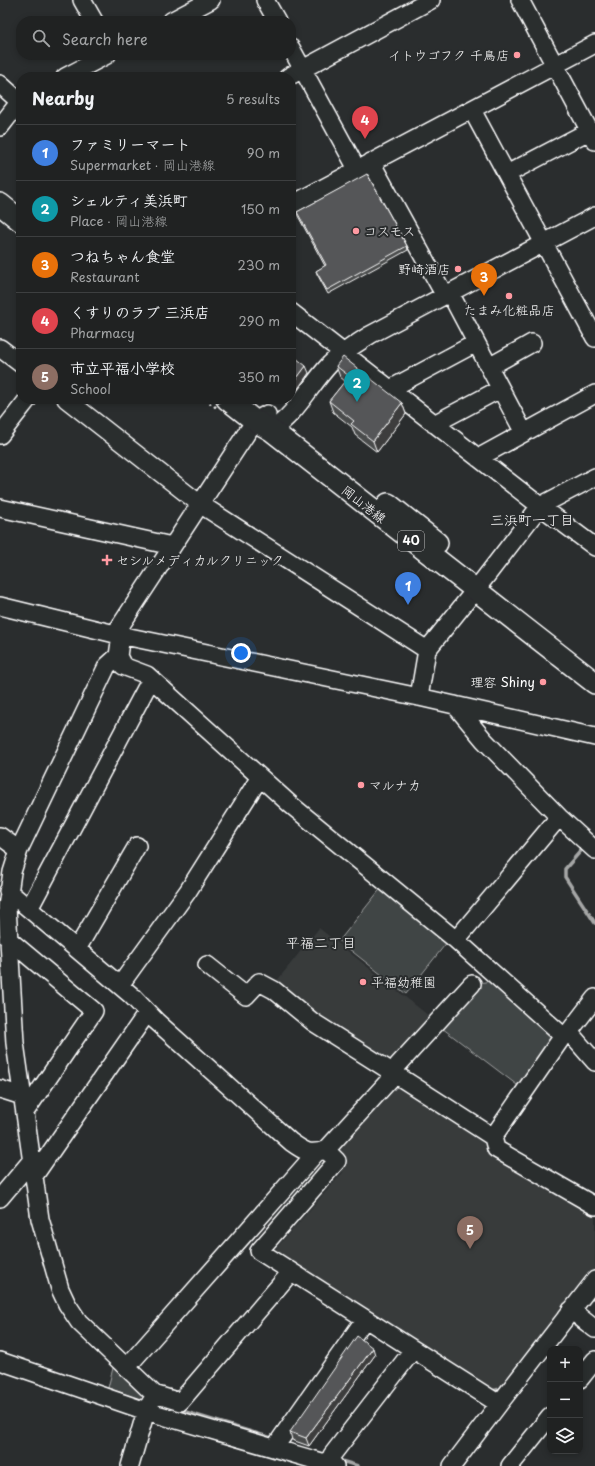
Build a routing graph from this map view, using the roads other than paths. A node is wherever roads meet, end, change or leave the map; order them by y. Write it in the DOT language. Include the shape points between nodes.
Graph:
graph roads {
  1 [pos="82,0"];
  2 [pos="211,0"];
  3 [pos="265,0"];
  4 [pos="431,0"];
  5 [pos="520,0"];
  6 [pos="91,16"];
  7 [pos="181,16"];
  8 [pos="274,16"];
  9 [pos="595,44"];
  10 [pos="97,60"];
  11 [pos="293,60"];
  12 [pos="555,66"];
  13 [pos="75,72"];
  14 [pos="295,72"];
  15 [pos="296,72"];
  16 [pos="296,74"];
  17 [pos="0,84"];
  18 [pos="16,98"];
  19 [pos="16,106"];
  20 [pos="472,110"];
  21 [pos="591,126"];
  22 [pos="0,127"];
  23 [pos="364,165"];
  24 [pos="507,174"];
  25 [pos="296,202"];
  26 [pos="0,204"];
  27 [pos="595,216"];
  28 [pos="16,217"];
  29 [pos="0,222"];
  30 [pos="16,234"];
  31 [pos="544,243"];
  32 [pos="447,294"];
  33 [pos="296,316"];
  34 [pos="595,338"];
  35 [pos="476,343"];
  36 [pos="532,343"];
  37 [pos="0,348"];
  38 [pos="342,352"];
  39 [pos="16,360"];
  40 [pos="489,367"];
  41 [pos="390,389"];
  42 [pos="500,389"];
  43 [pos="595,394"];
  44 [pos="296,396"];
  45 [pos="24,404"];
  46 [pos="72,404"];
  47 [pos="236,404"];
  48 [pos="253,404"];
  49 [pos="288,404"];
  50 [pos="269,422"];
  51 [pos="434,424"];
  52 [pos="524,433"];
  53 [pos="0,435"];
  54 [pos="478,458"];
  55 [pos="595,477"];
  56 [pos="200,504"];
  57 [pos="540,506"];
  58 [pos="0,508"];
  59 [pos="172,546"];
  60 [pos="595,547"];
  61 [pos="480,585"];
  62 [pos="0,606"];
  63 [pos="118,634"];
  64 [pos="427,650"];
  65 [pos="118,656"];
  66 [pos="595,666"];
  67 [pos="151,679"];
  68 [pos="595,683"];
  69 [pos="419,697"];
  70 [pos="455,705"];
  71 [pos="595,737"];
  72 [pos="260,777"];
  73 [pos="559,817"];
  74 [pos="0,836"];
  75 [pos="137,846"];
  76 [pos="590,846"];
  77 [pos="19,850"];
  78 [pos="8,891"];
  79 [pos="29,909"];
  80 [pos="8,939"];
  81 [pos="456,940"];
  82 [pos="77,949"];
  83 [pos="206,965"];
  84 [pos="472,984"];
  85 [pos="120,985"];
  86 [pos="595,998"];
  87 [pos="145,1016"];
  88 [pos="566,1034"];
  89 [pos="595,1062"];
  90 [pos="395,1074"];
  91 [pos="0,1089"];
  92 [pos="23,1104"];
  93 [pos="493,1137"];
  94 [pos="322,1158"];
  95 [pos="33,1168"];
  96 [pos="0,1198"];
  97 [pos="595,1206"];
  98 [pos="292,1272"];
  99 [pos="595,1280"];
  100 [pos="567,1315"];
  101 [pos="365,1319"];
  102 [pos="595,1329"];
  103 [pos="413,1350"];
  104 [pos="595,1360"];
  105 [pos="0,1361"];
  106 [pos="127,1367"];
  107 [pos="583,1375"];
  108 [pos="150,1402"];
  109 [pos="499,1404"];
  110 [pos="548,1418"];
  111 [pos="279,1441"];
  112 [pos="327,1462"];
  113 [pos="130,1466"];
  114 [pos="452,1466"];
  115 [pos="510,1466"];
  1 -- 6 [label="street"];
  2 -- 7 [label="street"];
  3 -- 8 [label="street"];
  4 -- 15 [label="street"];
  5 -- 12 [label="street"];
  9 -- 12 [label="street"];
  10 -- 13 [label="street"];
  11 -- 14 [label="street"];
  12 -- 20 [label="street"];
  12 -- 21 [label="street"];
  16 -- 23 [label="street"];
  17 -- 18 [label="street"];
  19 -- 22 [label="street"];
  20 -- 23 [label="street"];
  20 -- 24 [label="street"];
  21 -- 24 [label="street"];
  23 -- 25 [label="street"];
  23 -- 32 [label="street"];
  24 -- 31 [label="street"];
  26 -- 28 [label="main road"];
  27 -- 31 [label="street"];
  29 -- 30 [label="main road"];
  31 -- 32 [label="street"];
  31 -- 34 [label="street"];
  32 -- 35 [label="street"];
  32 -- 38 [label="street"];
  33 -- 38 [label="street"];
  35 -- 40 [label="street"];
  35 -- 41 [label="street"];
  36 -- 40 [label="street"];
  37 -- 39 [label="street"];
  38 -- 41 [label="street"];
  38 -- 44 [label="street"];
  40 -- 42 [label="street"];
  41 -- 51 [label="street"];
  42 -- 51 [label="street"];
  42 -- 52 [label="street"];
  43 -- 52 [label="street"];
  45 -- 53 [label="street"];
  46 -- 56 [label="street"];
  47 -- 50 [label="main road, 岡山港線 / 40"];
  48 -- 50 [label="main road, 岡山港線 / 40"];
  49 -- 50 [label="street"];
  50 -- 56 [label="street"];
  50 -- 61 [label="main road, 岡山港線 / 40"];
  51 -- 54 [label="street"];
  52 -- 54 [label="street"];
  54 -- 57 [label="street"];
  55 -- 57 [label="street"];
  56 -- 59 [label="street"];
  56 -- 64 [label="street"];
  57 -- 60 [label="street"];
  57 -- 61 [label="street"];
  58 -- 59 [label="street"];
  59 -- 63 [label="street"];
  61 -- 64 [label="street"];
  61 -- 66 [label="main road, 岡山港線 / 40"];
  61 -- 68 [label="main road, 岡山港線 / 40"];
  62 -- 63 [label="street"];
  63 -- 65 [label="street"];
  63 -- 69 [label="street"];
  64 -- 69 [label="street"];
  65 -- 67 [label="street" via="122,666 147,675"];
  65 -- 77 [label="street" via="107,666"];
  67 -- 72 [label="street"];
  67 -- 79 [label="street"];
  69 -- 70 [label="street"];
  70 -- 71 [label="street"];
  70 -- 73 [label="street" via="484,740"];
  72 -- 81 [label="street"];
  72 -- 85 [label="street" via="188,891"];
  73 -- 76 [label="street"];
  73 -- 81 [label="street"];
  74 -- 77 [label="street"];
  75 -- 82 [label="street"];
  77 -- 78 [label="street"];
  78 -- 79 [label="street"];
  78 -- 80 [label="street"];
  79 -- 82 [label="street"];
  80 -- 92 [label="street" via="15,1043"];
  80 -- 92 [label="street" via="94,1011"];
  81 -- 88 [label="street"];
  82 -- 85 [label="street"];
  83 -- 90 [label="street" via="246,996 259,982 274,990 313,1022"];
  84 -- 90 [label="street" via="398,1065"];
  85 -- 87 [label="street"];
  86 -- 88 [label="street"];
  87 -- 94 [label="street" via="291,1142 306,1153"];
  87 -- 95 [label="street"];
  88 -- 89 [label="street"];
  88 -- 93 [label="street"];
  90 -- 93 [label="street"];
  90 -- 94 [label="street"];
  91 -- 92 [label="street"];
  92 -- 95 [label="street"];
  93 -- 97 [label="street" via="496,1149"];
  94 -- 98 [label="street" via="259,1251"];
  94 -- 106 [label="street"];
  95 -- 96 [label="street"];
  95 -- 106 [label="street" via="40,1219 67,1304 79,1322"];
  98 -- 101 [label="street"];
  98 -- 108 [label="street" via="180,1402"];
  99 -- 100 [label="street"];
  100 -- 102 [label="street"];
  100 -- 109 [label="street"];
  101 -- 103 [label="street"];
  101 -- 111 [label="street"];
  103 -- 109 [label="street"];
  103 -- 112 [label="street"];
  104 -- 107 [label="street"];
  105 -- 108 [label="street"];
  106 -- 108 [label="street"];
  108 -- 112 [label="street"];
  108 -- 113 [label="street"];
  109 -- 114 [label="street"];
  110 -- 115 [label="street"];
}
